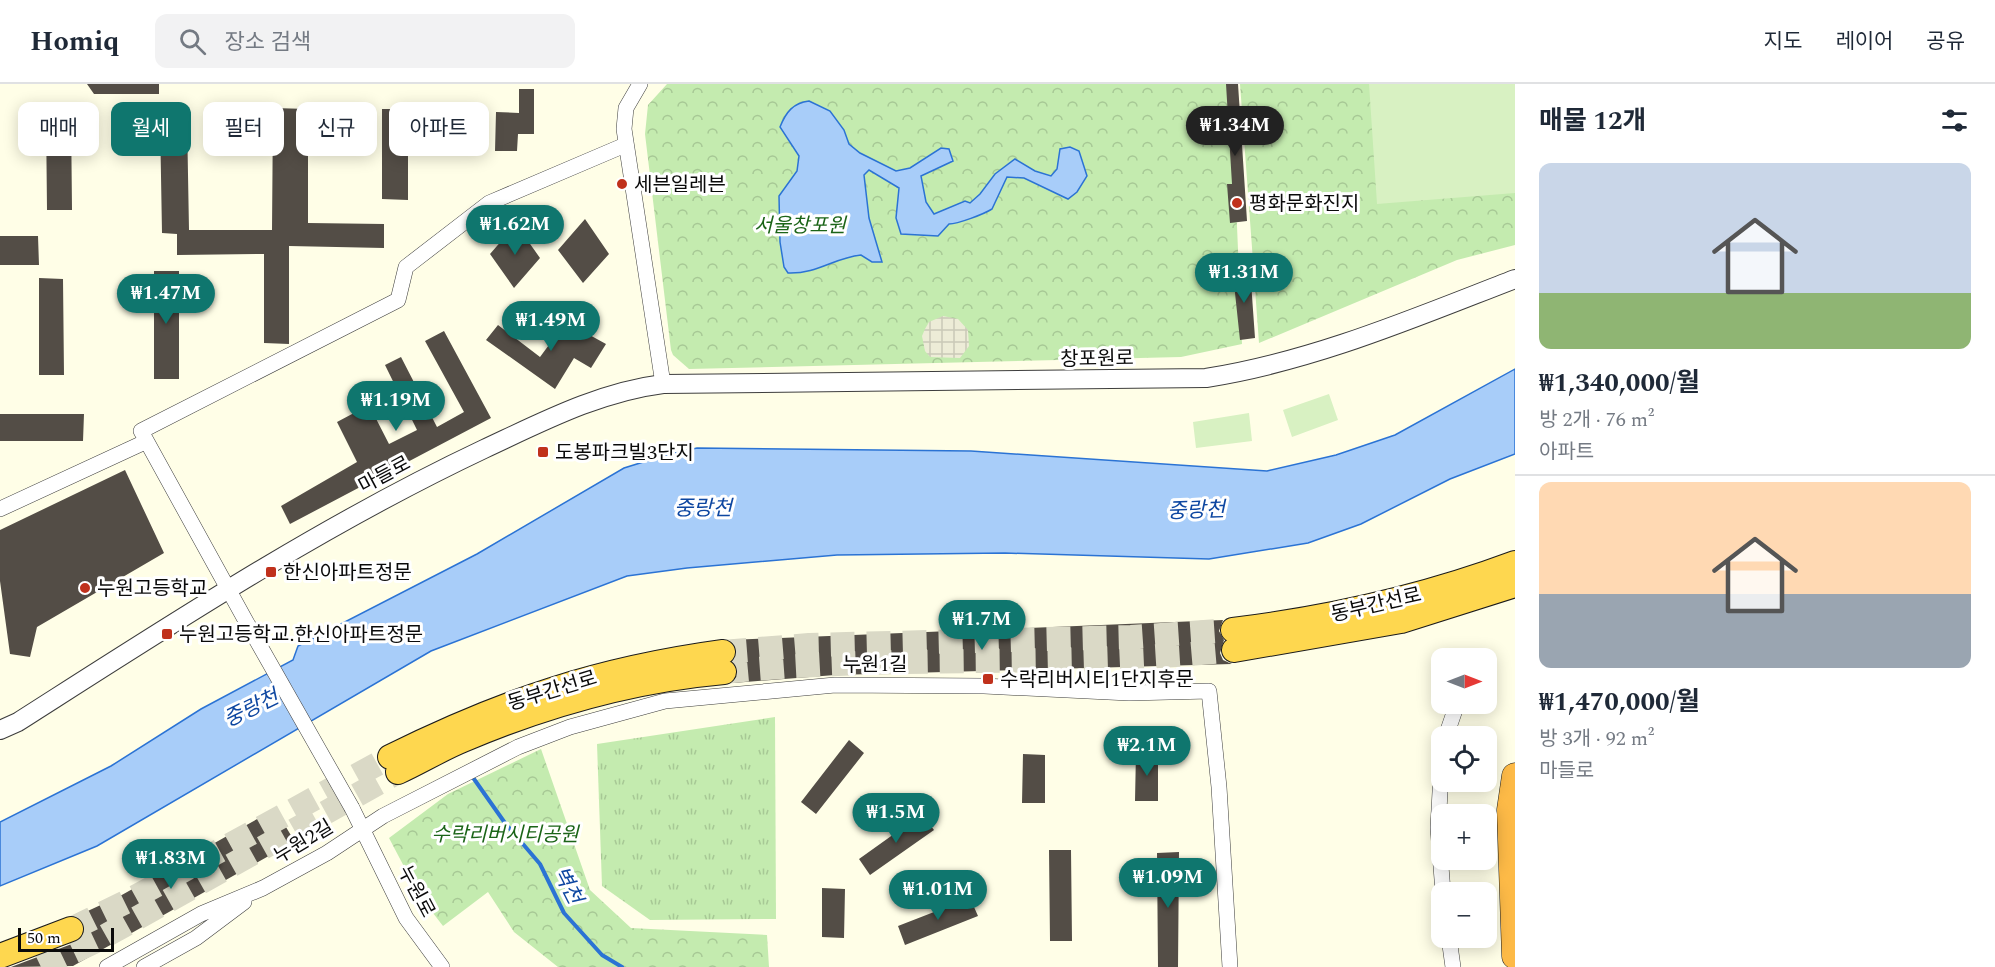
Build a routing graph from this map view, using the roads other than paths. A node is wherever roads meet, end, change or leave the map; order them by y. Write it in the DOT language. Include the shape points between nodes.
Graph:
graph roads {
  1 [pos="640,84"];
  2 [pos="625,145"];
  3 [pos="1515,279"];
  4 [pos="663,384"];
  5 [pos="143,436"];
  6 [pos="0,509"];
  7 [pos="1515,563"];
  8 [pos="1515,585"];
  9 [pos="227,589"];
  10 [pos="723,662"];
  11 [pos="0,730"];
  12 [pos="394,765"];
  13 [pos="1515,776"];
  14 [pos="1440,792"];
  15 [pos="363,829"];
  16 [pos="1442,882"];
  17 [pos="263,888"];
  18 [pos="71,929"];
  19 [pos="1450,948"];
  20 [pos="0,956"];
  21 [pos="1513,956"];
  22 [pos="107,967"];
  23 [pos="144,967"];
  24 [pos="442,967"];
  25 [pos="1230,967"];
  26 [pos="1453,967"];
  1 -- 2 [label="street" via="627,108"];
  2 -- 4 [label="street"];
  2 -- 5 [label="street" via="489,203 406,267 398,300"];
  3 -- 4 [label="street, 창포원로" via="1334,348 1253,371 1206,378"];
  4 -- 9 [label="street, 마들로" via="605,397 546,419 412,484"];
  5 -- 6 [label="street"];
  5 -- 9 [label="street, 누원로"];
  7 -- 8 [label="highway, 동부간선로" via="1465,582 1234,640 1401,621"];
  9 -- 11 [label="street, 마들로"];
  9 -- 15 [label="street, 누원로, bridge"];
  10 -- 12 [label="highway, 동부간선로" via="559,706"];
  13 -- 21 [label="highway" via="1510,810"];
  14 -- 16 [label="street"];
  15 -- 17 [label="street, 누원2길"];
  15 -- 24 [label="street, 누원로" via="406,918"];
  15 -- 25 [label="street, 누원1길" via="518,747 570,727 665,700 835,685 984,686 1129,693 1209,691"];
  17 -- 22 [label="street, 누원2길" via="201,915"];
  17 -- 23 [label="street, 누원2길" via="196,938"];
  18 -- 20 [label="highway"];
  19 -- 26 [label="street"];
}
